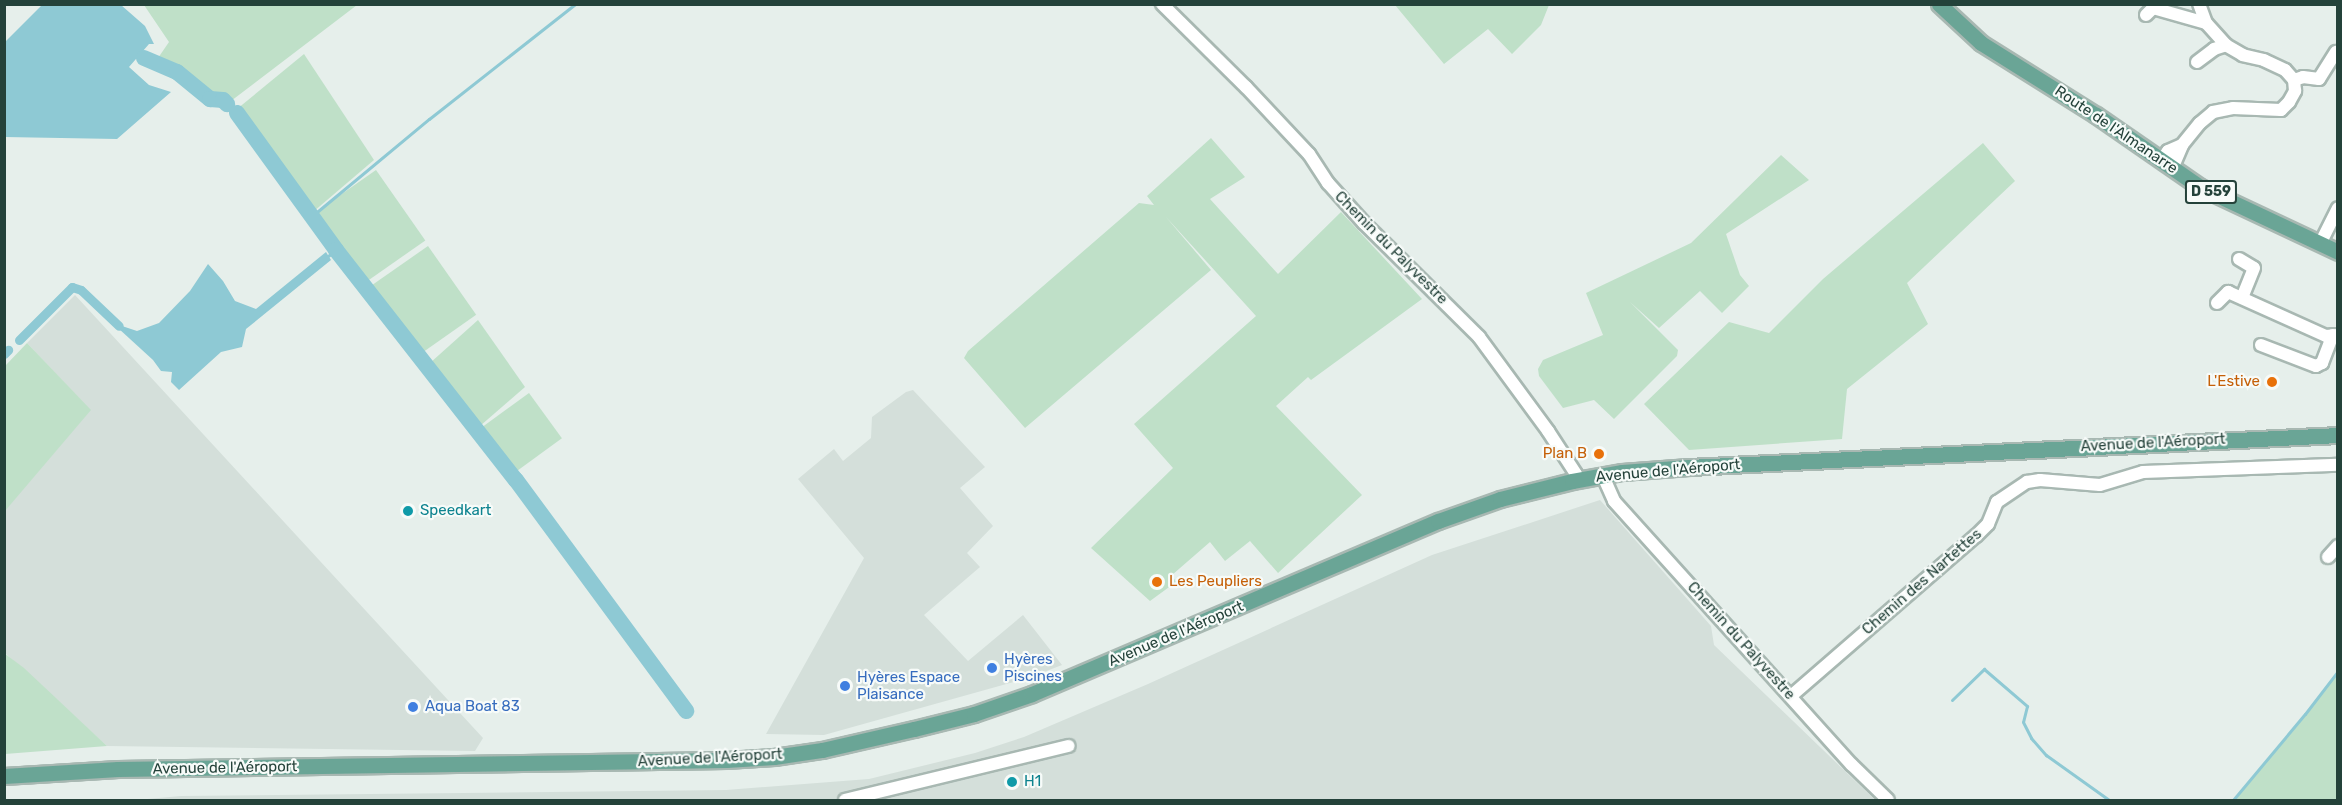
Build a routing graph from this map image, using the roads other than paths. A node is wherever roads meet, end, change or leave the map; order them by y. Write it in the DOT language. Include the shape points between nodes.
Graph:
graph roads {
  1 [pos="1162,4"];
  2 [pos="1939,4"];
  3 [pos="2199,4"];
  4 [pos="2146,15"];
  5 [pos="2206,22"];
  6 [pos="2226,45"];
  7 [pos="2336,52"];
  8 [pos="2197,62"];
  9 [pos="2294,80"];
  10 [pos="2167,165"];
  11 [pos="2337,208"];
  12 [pos="2320,244"];
  13 [pos="2337,252"];
  14 [pos="2240,258"];
  15 [pos="2242,298"];
  16 [pos="2217,303"];
  17 [pos="2335,335"];
  18 [pos="2261,345"];
  19 [pos="2337,435"];
  20 [pos="2337,465"];
  21 [pos="1603,476"];
  22 [pos="1577,480"];
  23 [pos="2337,546"];
  24 [pos="2328,556"];
  25 [pos="1791,696"];
  26 [pos="1069,746"];
  27 [pos="4,776"];
  28 [pos="845,801"];
  29 [pos="1888,801"];
  1 -- 22 [label="street, Chemin du Palyvestre" via="1309,154 1328,183 1364,223 1479,337 1560,449"];
  2 -- 10 [label="main road, Route de l'Almanarre / D 559" via="1981,44 2096,115"];
  3 -- 5 [label="street"];
  4 -- 5 [label="street" via="2153,8"];
  5 -- 6 [label="street"];
  6 -- 8 [label="street"];
  6 -- 9 [label="street" via="2243,55 2279,66"];
  7 -- 9 [label="street" via="2319,79"];
  9 -- 10 [label="street" via="2293,97 2281,110 2233,108 2213,112 2182,145 2168,151"];
  10 -- 12 [label="main road, Route de l'Almanarre / D 559" via="2200,187"];
  11 -- 12 [label="street"];
  12 -- 13 [label="main road, Route de l'Almanarre / D 559"];
  14 -- 15 [label="street" via="2254,268"];
  15 -- 16 [label="street" via="2228,292"];
  15 -- 17 [label="street" via="2326,336"];
  17 -- 18 [label="street" via="2322,363 2316,366"];
  19 -- 21 [label="main road, Avenue de l'Aéroport" via="1713,465"];
  20 -- 25 [label="street, Chemin des Nartettes" via="2143,472 2100,485 2027,482 1997,502 1988,524 1976,537"];
  21 -- 22 [label="main road, Avenue de l'Aéroport"];
  21 -- 25 [label="street, Chemin du Palyvestre" via="1614,501"];
  22 -- 27 [label="main road, Avenue de l'Aéroport" via="1522,493 1438,521 1032,694 974,714 822,750 726,760 118,769"];
  23 -- 24 [label="street"];
  25 -- 29 [label="street, Chemin du Palyvestre"];
  26 -- 28 [label="street"];
}
